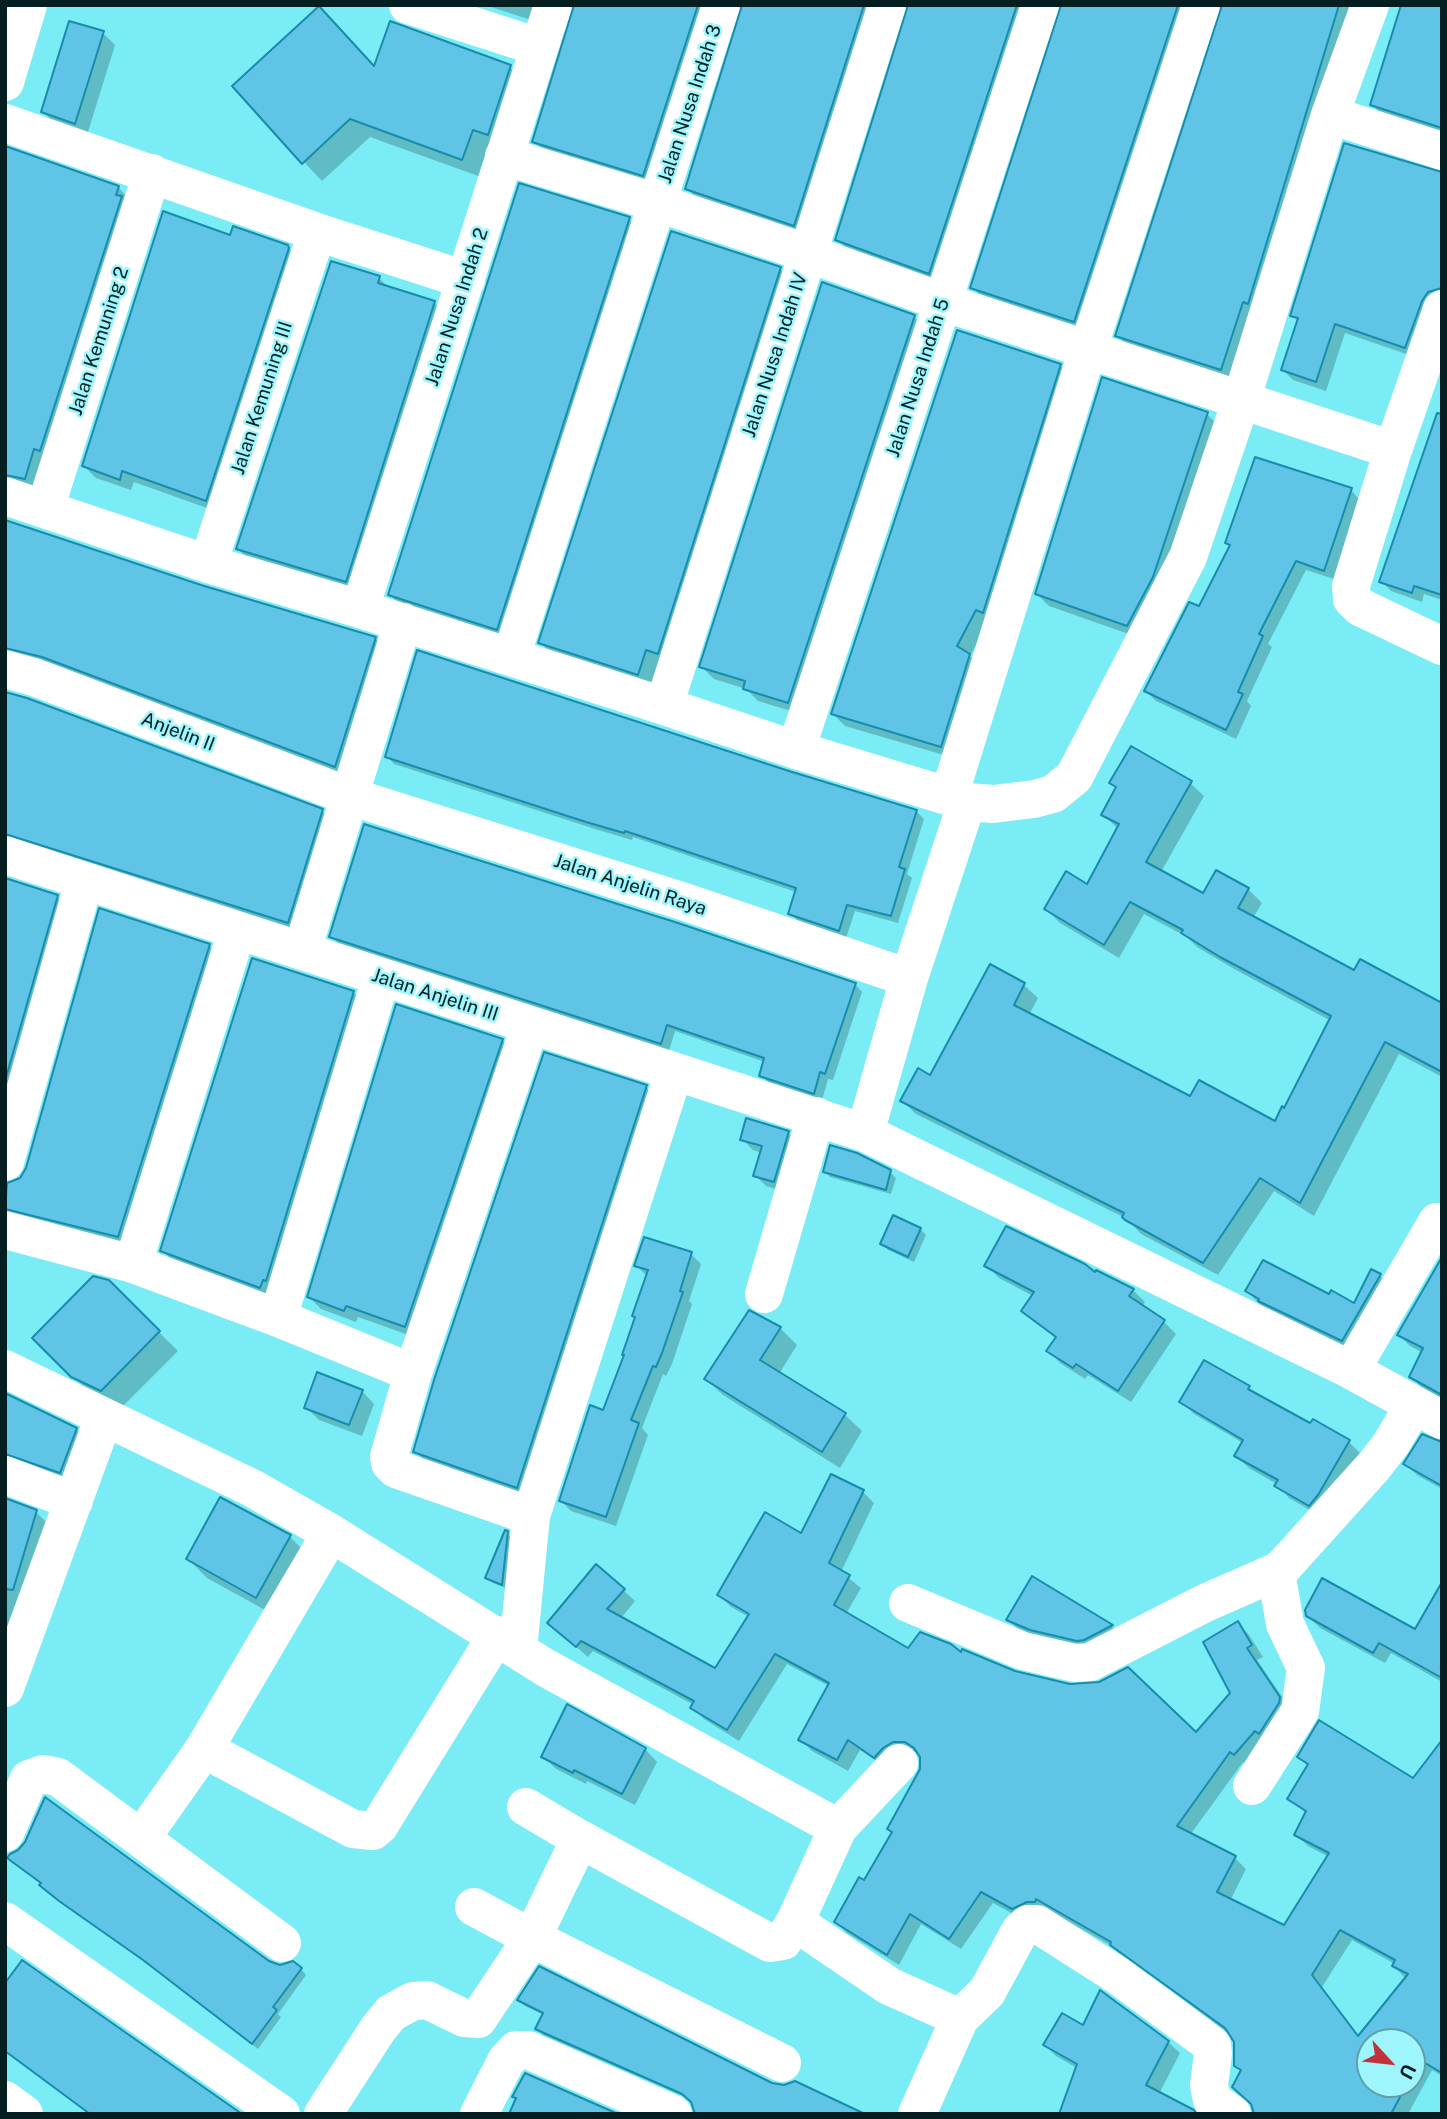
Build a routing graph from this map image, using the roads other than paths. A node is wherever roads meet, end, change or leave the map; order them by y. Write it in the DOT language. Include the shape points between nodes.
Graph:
graph roads {
  1 [pos="28,5"];
  2 [pos="408,5"];
  3 [pos="553,5"];
  4 [pos="721,5"];
  5 [pos="887,5"];
  6 [pos="1040,5"];
  7 [pos="1201,5"];
  8 [pos="1370,5"];
  9 [pos="540,47"];
  10 [pos="5,82"];
  11 [pos="1330,116"];
  12 [pos="5,122"];
  13 [pos="1442,151"];
  14 [pos="504,156"];
  15 [pos="152,173"];
  16 [pos="658,204"];
  17 [pos="317,232"];
  18 [pos="807,253"];
  19 [pos="466,280"];
  20 [pos="943,302"];
  21 [pos="1442,309"];
  22 [pos="1088,349"];
  23 [pos="1241,401"];
  24 [pos="1393,450"];
  25 [pos="5,496"];
  26 [pos="45,509"];
  27 [pos="208,564"];
  28 [pos="360,609"];
  29 [pos="402,622"];
  30 [pos="1442,646"];
  31 [pos="511,657"];
  32 [pos="5,669"];
  33 [pos="664,706"];
  34 [pos="796,750"];
  35 [pos="349,796"];
  36 [pos="958,799"];
  37 [pos="5,855"];
  38 [pos="84,882"];
  39 [pos="237,931"];
  40 [pos="302,951"];
  41 [pos="380,978"];
  42 [pos="909,978"];
  43 [pos="530,1026"];
  44 [pos="674,1072"];
  45 [pos="816,1116"];
  46 [pos="865,1133"];
  47 [pos="5,1162"];
  48 [pos="1442,1222"];
  49 [pos="5,1230"];
  50 [pos="133,1264"];
  51 [pos="764,1294"];
  52 [pos="278,1318"];
  53 [pos="5,1369"];
  54 [pos="1351,1370"];
  55 [pos="412,1373"];
  56 [pos="1428,1413"];
  57 [pos="104,1417"];
  58 [pos="5,1475"];
  59 [pos="74,1502"];
  60 [pos="531,1516"];
  61 [pos="331,1532"];
  62 [pos="1276,1572"];
  63 [pos="908,1603"];
  64 [pos="508,1642"];
  65 [pos="5,1688"];
  66 [pos="204,1749"];
  67 [pos="899,1763"];
  68 [pos="1252,1786"];
  69 [pos="526,1807"];
  70 [pos="838,1828"];
  71 [pos="5,1833"];
  72 [pos="142,1838"];
  73 [pos="580,1839"];
  74 [pos="474,1907"];
  75 [pos="796,1922"];
  76 [pos="10,1935"];
  77 [pos="532,1938"];
  78 [pos="282,1943"];
  79 [pos="960,2018"];
  80 [pos="782,2063"];
  81 [pos="5,2100"];
  82 [pos="24,2114"];
  83 [pos="281,2114"];
  84 [pos="323,2114"];
  85 [pos="479,2114"];
  86 [pos="673,2114"];
  87 [pos="917,2114"];
  88 [pos="1232,2114"];
  1 -- 10 [label="street"];
  2 -- 9 [label="street"];
  3 -- 9 [label="street, Jalan Nusa Indah 2"];
  4 -- 16 [label="street, Jalan Nusa Indah 3"];
  5 -- 18 [label="street, Jalan Nusa Indah IV"];
  6 -- 20 [label="street, Jalan Nusa Indah 5"];
  7 -- 22 [label="street"];
  8 -- 11 [label="street"];
  9 -- 14 [label="street, Jalan Nusa Indah 2"];
  11 -- 13 [label="street"];
  11 -- 23 [label="street"];
  12 -- 15 [label="street"];
  14 -- 16 [label="street"];
  14 -- 19 [label="street, Jalan Nusa Indah 2"];
  15 -- 17 [label="street"];
  15 -- 26 [label="street, Jalan Kemuning 2"];
  16 -- 18 [label="street"];
  16 -- 31 [label="street, Jalan Nusa Indah 3"];
  17 -- 19 [label="street"];
  17 -- 27 [label="street, Jalan Kemuning III"];
  18 -- 20 [label="street"];
  18 -- 33 [label="street, Jalan Nusa Indah IV"];
  19 -- 28 [label="street, Jalan Nusa Indah 2"];
  20 -- 22 [label="street"];
  20 -- 34 [label="street, Jalan Nusa Indah 5"];
  21 -- 24 [label="street"];
  22 -- 23 [label="street"];
  22 -- 36 [label="street"];
  23 -- 24 [label="street"];
  23 -- 36 [label="street" via="1188,557 1074,777 1053,794 1034,800 993,804"];
  24 -- 30 [label="street" via="1351,586 1352,599"];
  25 -- 26 [label="street"];
  26 -- 27 [label="street"];
  27 -- 28 [label="street"];
  28 -- 29 [label="street"];
  29 -- 31 [label="street"];
  29 -- 35 [label="street"];
  31 -- 33 [label="street"];
  32 -- 35 [label="street, Anjelin II"];
  33 -- 34 [label="street"];
  34 -- 36 [label="street"];
  35 -- 40 [label="street"];
  35 -- 42 [label="street, Jalan Anjelin Raya"];
  36 -- 42 [label="street"];
  37 -- 38 [label="street, Jalan Anjelin III"];
  38 -- 39 [label="street, Jalan Anjelin III"];
  38 -- 47 [label="street"];
  39 -- 40 [label="street, Jalan Anjelin III"];
  39 -- 50 [label="street"];
  40 -- 41 [label="street, Jalan Anjelin III"];
  41 -- 43 [label="street, Jalan Anjelin III"];
  41 -- 52 [label="street"];
  42 -- 46 [label="street"];
  43 -- 44 [label="street, Jalan Anjelin III"];
  43 -- 55 [label="street"];
  44 -- 45 [label="street, Jalan Anjelin III"];
  44 -- 60 [label="street"];
  45 -- 46 [label="street, Jalan Anjelin III"];
  45 -- 51 [label="street"];
  46 -- 54 [label="street, Jalan Anjelin III"];
  48 -- 54 [label="street" via="1437,1222"];
  49 -- 50 [label="street"];
  50 -- 52 [label="street"];
  52 -- 55 [label="street"];
  53 -- 57 [label="street"];
  54 -- 56 [label="street, Jalan Anjelin III"];
  55 -- 60 [label="street" via="389,1451 390,1463 402,1472"];
  56 -- 62 [label="street" via="1391,1444"];
  57 -- 59 [label="street"];
  57 -- 61 [label="street" via="252,1488"];
  58 -- 59 [label="street"];
  59 -- 65 [label="street"];
  60 -- 64 [label="street"];
  61 -- 64 [label="street"];
  61 -- 66 [label="street"];
  62 -- 63 [label="street" via="1090,1662 1023,1651"];
  62 -- 68 [label="street" via="1285,1625 1306,1668 1300,1711"];
  64 -- 66 [label="street" via="373,1831 353,1829"];
  64 -- 70 [label="street" via="546,1668"];
  66 -- 72 [label="street"];
  67 -- 70 [label="street"];
  69 -- 73 [label="street"];
  70 -- 75 [label="street"];
  71 -- 72 [label="street" via="29,1779 43,1774 58,1777"];
  72 -- 78 [label="street"];
  73 -- 75 [label="street" via="770,1943 783,1941"];
  73 -- 77 [label="street"];
  74 -- 77 [label="street"];
  75 -- 79 [label="street" via="889,1986"];
  76 -- 83 [label="street"];
  77 -- 80 [label="street"];
  77 -- 84 [label="street" via="478,2019 464,2018 427,2000 413,2001 391,2013"];
  79 -- 87 [label="street"];
  79 -- 88 [label="street" via="987,1992 1020,1931 1037,1923 1212,2045 1212,2100"];
  81 -- 82 [label="street"];
  85 -- 86 [label="street" via="506,2061 516,2050 528,2050"];
}
